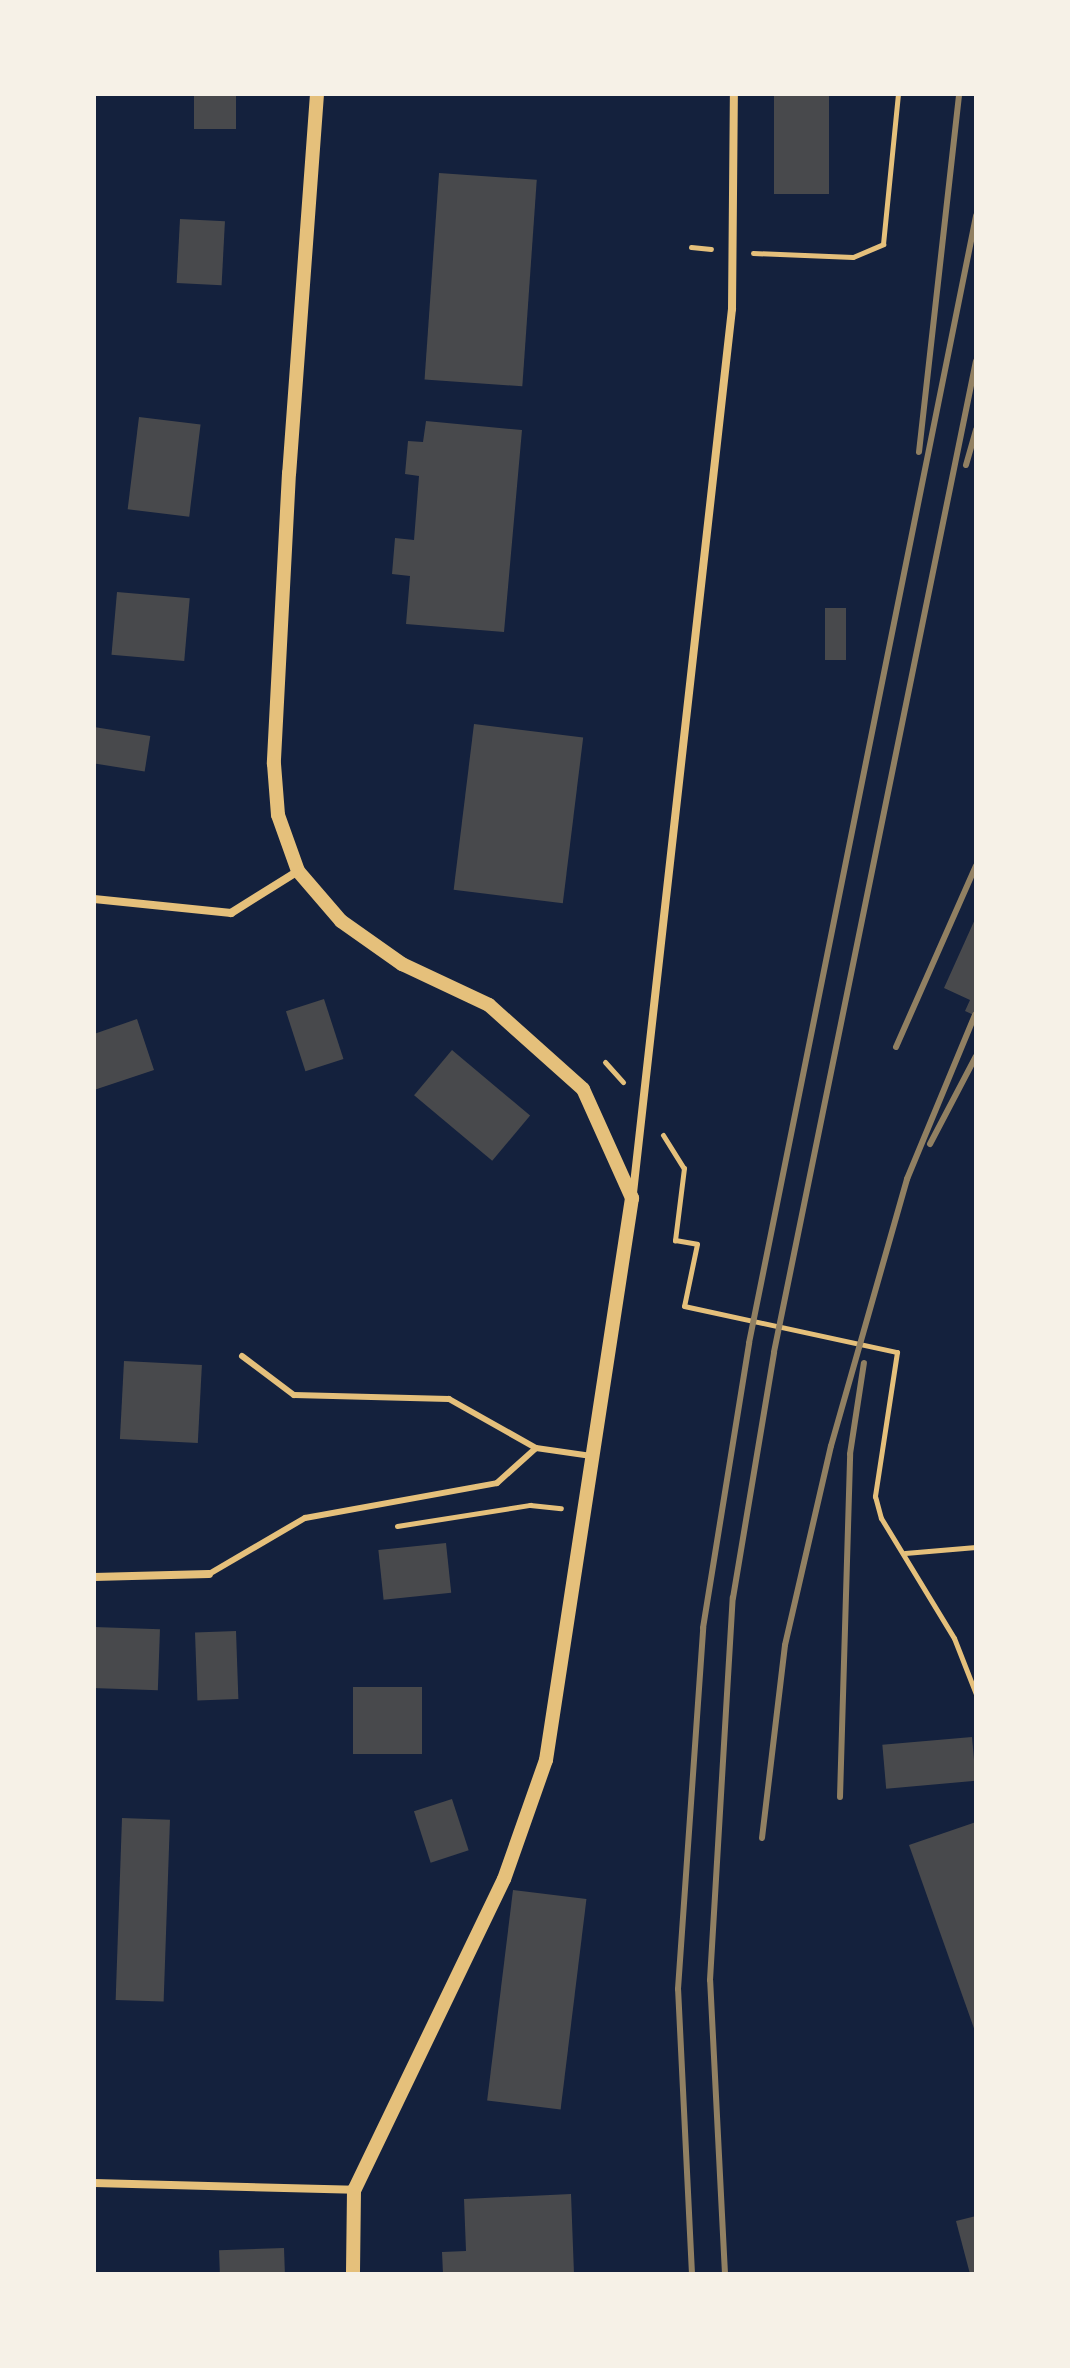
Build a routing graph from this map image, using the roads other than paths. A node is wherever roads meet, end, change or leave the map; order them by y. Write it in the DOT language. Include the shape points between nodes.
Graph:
graph roads {
  1 [pos="317,94"];
  2 [pos="734,94"];
  3 [pos="298,871"];
  4 [pos="94,899"];
  5 [pos="632,1198"];
  6 [pos="242,1356"];
  7 [pos="536,1448"];
  8 [pos="591,1456"];
  9 [pos="209,1574"];
  10 [pos="94,1577"];
  11 [pos="94,2183"];
  12 [pos="354,2190"];
  13 [pos="353,2274"];
  1 -- 3 [label="street" via="274,764 278,815"];
  2 -- 5 [label="street" via="733,252"];
  3 -- 4 [label="street" via="231,913"];
  3 -- 5 [label="street" via="341,921 402,964 489,1005 583,1089"];
  5 -- 8 [label="street"];
  6 -- 7 [label="lane" via="294,1395 449,1399"];
  7 -- 8 [label="lane"];
  7 -- 9 [label="lane" via="497,1483 305,1518"];
  8 -- 12 [label="street" via="546,1760 504,1879"];
  9 -- 10 [label="street"];
  11 -- 12 [label="street"];
  12 -- 13 [label="street"];
}
